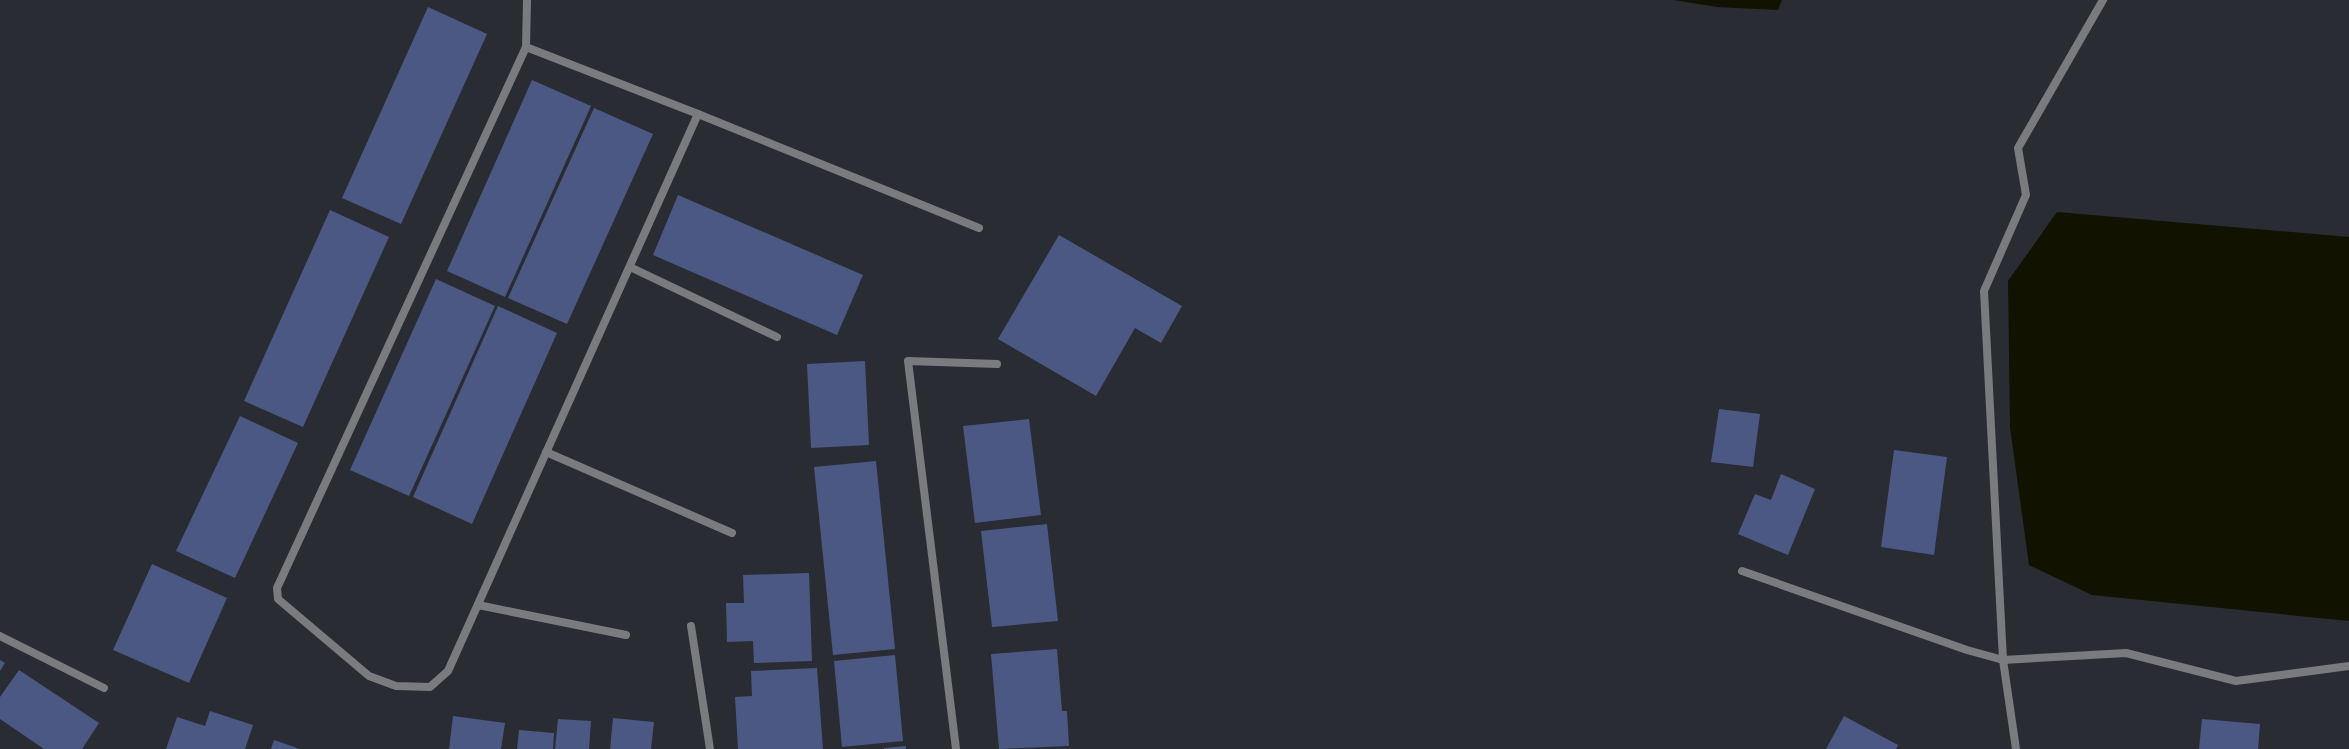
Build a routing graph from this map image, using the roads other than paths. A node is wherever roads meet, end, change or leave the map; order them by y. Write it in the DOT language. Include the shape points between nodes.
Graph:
graph roads {
  1 [pos="527,0"];
  2 [pos="2103,0"];
  3 [pos="526,47"];
  4 [pos="698,114"];
  5 [pos="979,228"];
  6 [pos="630,267"];
  7 [pos="777,337"];
  8 [pos="997,364"];
  9 [pos="546,452"];
  10 [pos="732,534"];
  11 [pos="1742,571"];
  12 [pos="478,605"];
  13 [pos="691,626"];
  14 [pos="626,635"];
  15 [pos="0,636"];
  16 [pos="2003,660"];
  17 [pos="2349,666"];
  18 [pos="104,688"];
  19 [pos="710,749"];
  20 [pos="956,749"];
  21 [pos="2016,749"];
  1 -- 3 [label="street"];
  2 -- 16 [label="street" via="2018,148 2026,195 1984,291"];
  3 -- 4 [label="street"];
  3 -- 12 [label="street" via="277,588 278,599 370,676 396,686 430,687 440,680 448,671"];
  4 -- 5 [label="street"];
  4 -- 6 [label="street"];
  6 -- 7 [label="street"];
  6 -- 9 [label="street"];
  8 -- 20 [label="street" via="908,361"];
  9 -- 10 [label="street"];
  9 -- 12 [label="street"];
  11 -- 16 [label="street" via="1966,650"];
  12 -- 14 [label="street"];
  13 -- 19 [label="street"];
  15 -- 18 [label="street"];
  16 -- 17 [label="street" via="2126,653 2236,681"];
  16 -- 21 [label="street"];
}
